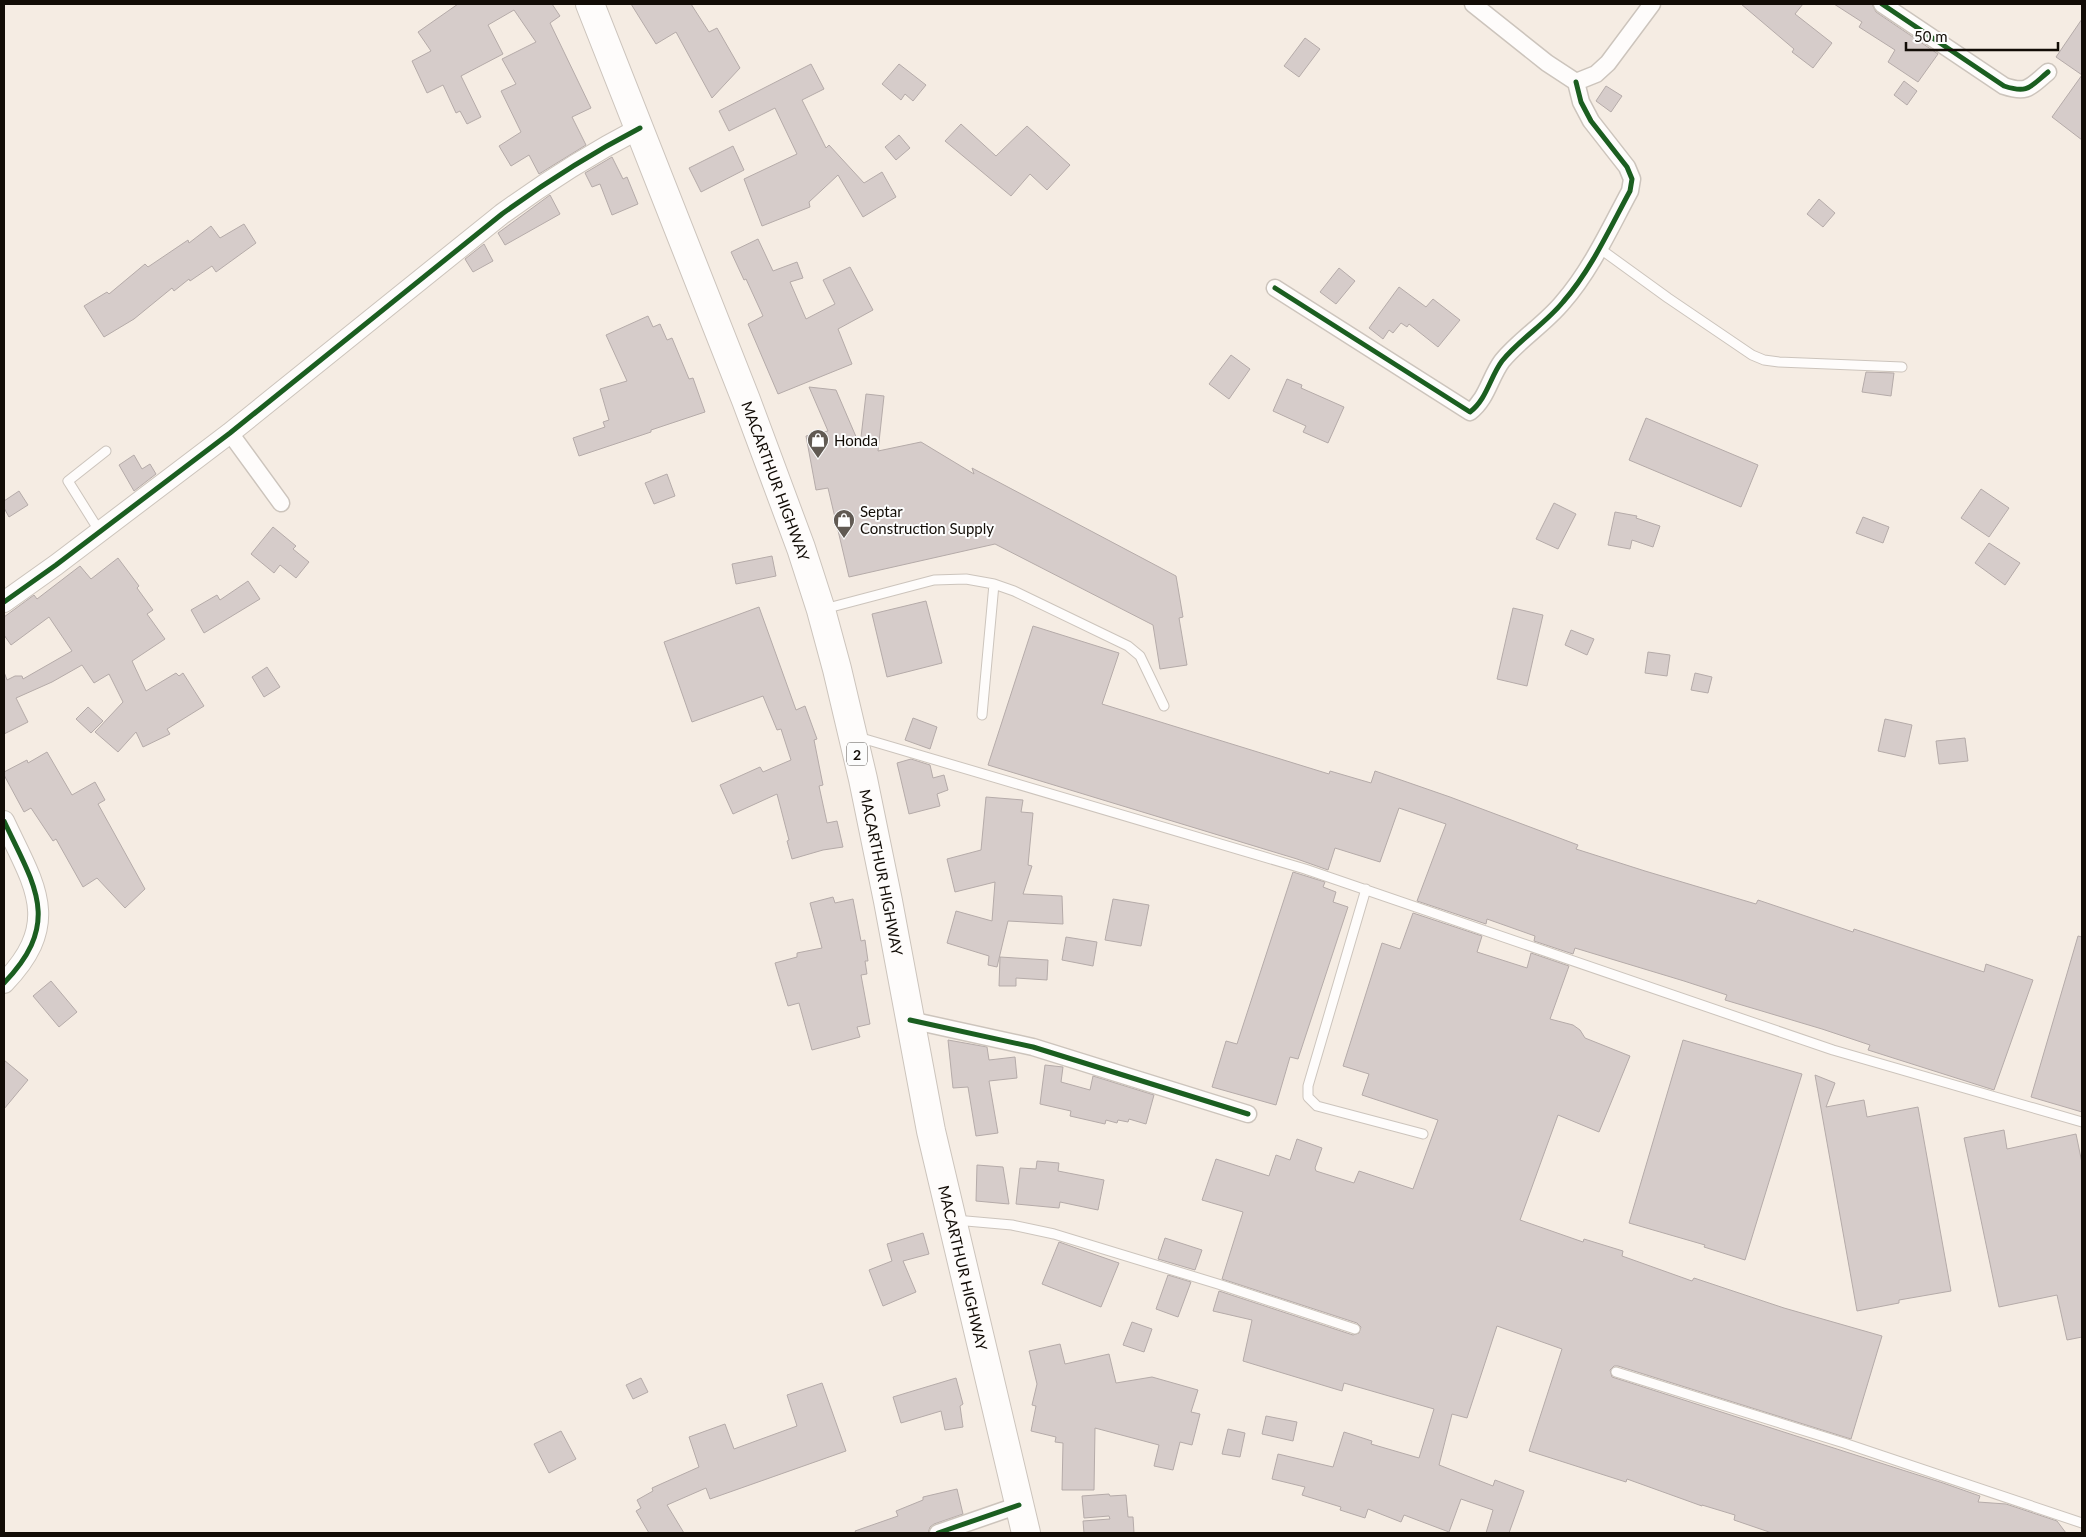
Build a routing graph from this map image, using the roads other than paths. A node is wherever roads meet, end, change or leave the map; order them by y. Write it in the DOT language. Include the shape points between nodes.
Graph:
graph roads {
  1 [pos="590,4"];
  2 [pos="1472,4"];
  3 [pos="1652,4"];
  4 [pos="1882,4"];
  5 [pos="2048,72"];
  6 [pos="1576,82"];
  7 [pos="640,128"];
  8 [pos="1599,248"];
  9 [pos="1275,288"];
  10 [pos="1902,367"];
  11 [pos="230,433"];
  12 [pos="106,451"];
  13 [pos="282,503"];
  14 [pos="100,532"];
  15 [pos="994,584"];
  16 [pos="4,602"];
  17 [pos="821,610"];
  18 [pos="1164,706"];
  19 [pos="982,715"];
  20 [pos="853,735"];
  21 [pos="4,821"];
  22 [pos="1366,889"];
  23 [pos="4,983"];
  24 [pos="910,1020"];
  25 [pos="1248,1114"];
  26 [pos="2082,1122"];
  27 [pos="1423,1134"];
  28 [pos="952,1220"];
  29 [pos="1355,1329"];
  30 [pos="1616,1372"];
  31 [pos="1019,1505"];
  32 [pos="2082,1523"];
  33 [pos="938,1533"];
  34 [pos="1026,1533"];
  1 -- 7 [label="highway, MACARTHUR HIGHWAY / 2"];
  2 -- 6 [label="street" via="1547,64"];
  3 -- 6 [label="street" via="1608,64 1596,74"];
  4 -- 5 [label="street" via="2004,86 2019,91 2029,88"];
  6 -- 8 [label="street" via="1581,102 1591,121 1632,178 1630,191"];
  7 -- 11 [label="street" via="606,146 502,214"];
  7 -- 17 [label="highway, MACARTHUR HIGHWAY / 2" via="750,408"];
  8 -- 9 [label="street" via="1564,302 1501,362 1478,405 1470,412"];
  8 -- 10 [label="lane" via="1668,298 1764,360"];
  11 -- 13 [label="street"];
  11 -- 14 [label="street"];
  12 -- 14 [label="lane" via="68,480"];
  14 -- 16 [label="street"];
  15 -- 17 [label="lane" via="966,579 934,580"];
  15 -- 18 [label="lane" via="1128,646 1140,656"];
  15 -- 19 [label="lane"];
  17 -- 20 [label="highway, MACARTHUR HIGHWAY / 2"];
  20 -- 22 [label="lane"];
  20 -- 24 [label="highway, MACARTHUR HIGHWAY / 2"];
  21 -- 23 [label="street" via="39,902 35,937"];
  22 -- 26 [label="lane" via="1833,1050"];
  22 -- 27 [label="lane" via="1308,1086 1308,1097 1317,1106"];
  24 -- 25 [label="street" via="1026,1045"];
  24 -- 28 [label="highway, MACARTHUR HIGHWAY / 2"];
  28 -- 29 [label="lane" via="1054,1234"];
  28 -- 31 [label="highway, MACARTHUR HIGHWAY / 2"];
  30 -- 32 [label="lane" via="1844,1443"];
  31 -- 33 [label="street"];
  31 -- 34 [label="highway, MACARTHUR HIGHWAY / 2"];
}
